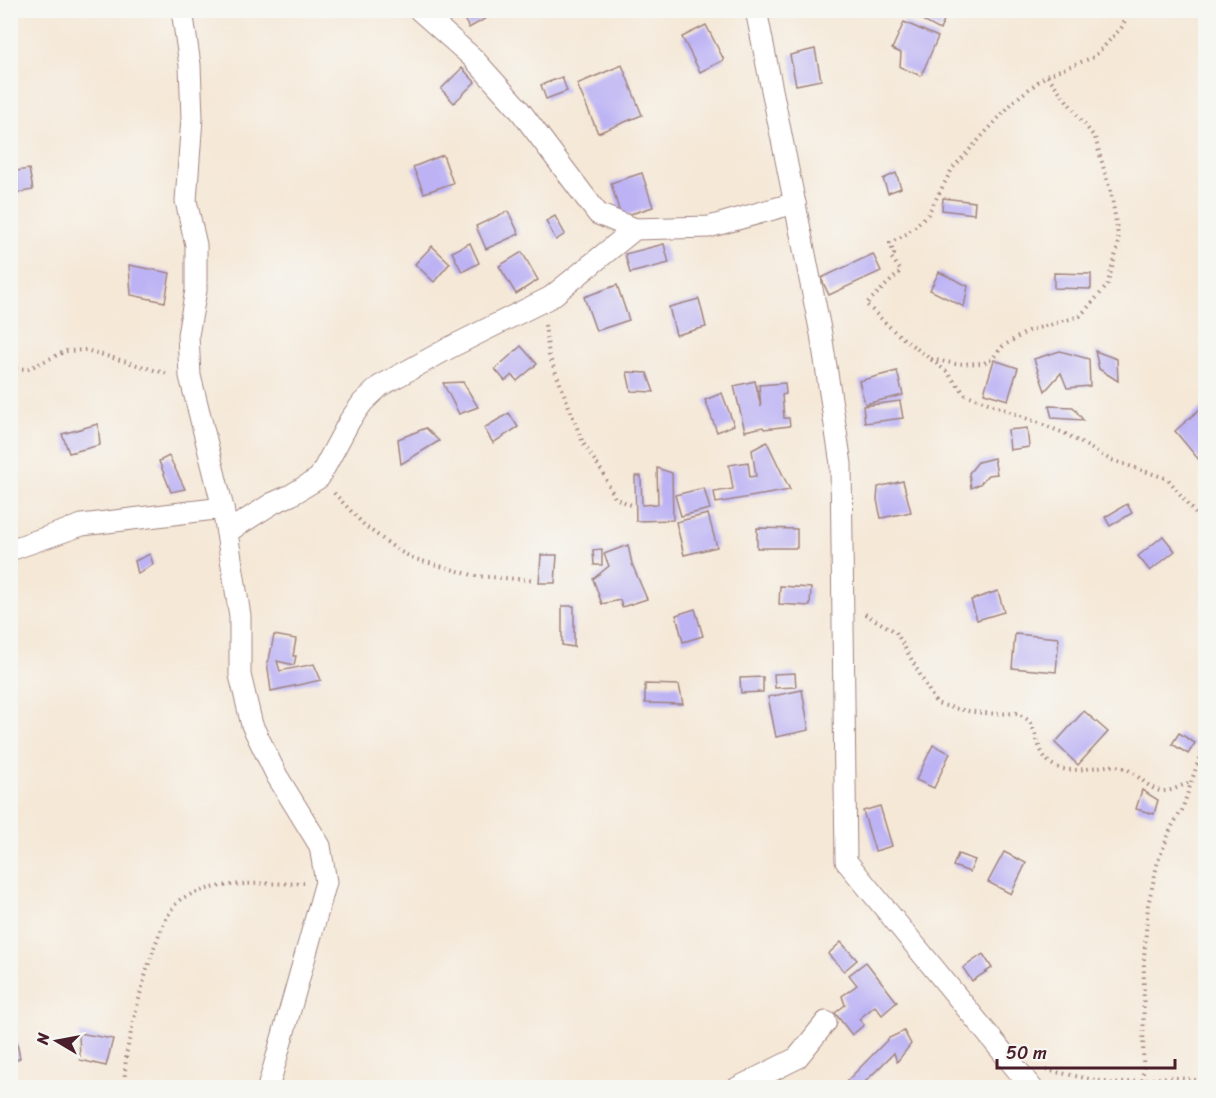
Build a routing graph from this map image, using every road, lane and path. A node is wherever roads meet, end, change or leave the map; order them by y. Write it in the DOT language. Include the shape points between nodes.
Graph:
graph roads {
  1 [pos="182,10"];
  2 [pos="419,10"];
  3 [pos="756,10"];
  4 [pos="1128,10"];
  5 [pos="1047,75"];
  6 [pos="795,203"];
  7 [pos="635,229"];
  8 [pos="551,297"];
  9 [pos="927,358"];
  10 [pos="10,368"];
  11 [pos="190,376"];
  12 [pos="319,478"];
  13 [pos="634,506"];
  14 [pos="224,508"];
  15 [pos="1206,522"];
  16 [pos="227,532"];
  17 [pos="10,550"];
  18 [pos="532,580"];
  19 [pos="843,601"];
  20 [pos="1206,738"];
  21 [pos="1190,782"];
  22 [pos="326,882"];
  23 [pos="826,1022"];
  24 [pos="1011,1063"];
  25 [pos="1143,1080"];
  26 [pos="1206,1081"];
  27 [pos="124,1088"];
  28 [pos="268,1088"];
  29 [pos="737,1088"];
  30 [pos="1032,1088"];
  1 -- 11 [label="street" via="192,118 186,201 196,245 196,290 188,335"];
  2 -- 7 [label="street" via="472,58 518,108 598,214"];
  3 -- 6 [label="street"];
  4 -- 5 [label="path" via="1123,26 1094,57"];
  5 -- 9 [label="path" via="1015,100 952,169 928,214 890,243 894,254 891,257 902,271 866,304"];
  5 -- 9 [label="path" via="1095,138 1112,196 1119,242 1107,286 1080,315 1028,331 984,363 956,364"];
  6 -- 7 [label="street" via="709,227"];
  6 -- 19 [label="street" via="841,464"];
  7 -- 8 [label="street"];
  8 -- 12 [label="street" via="380,386 350,420"];
  8 -- 13 [label="path" via="545,326 549,355 583,443 615,498"];
  9 -- 15 [label="path" via="946,371 965,394 1064,433 1109,459 1168,479"];
  10 -- 11 [label="path" via="28,369 66,351 87,350 161,373"];
  11 -- 14 [label="street"];
  12 -- 16 [label="street"];
  12 -- 18 [label="path" via="365,526 415,559 476,576"];
  14 -- 16 [label="street"];
  14 -- 17 [label="street" via="82,525"];
  16 -- 22 [label="street" via="240,616 240,675 252,725 277,776 320,846"];
  19 -- 21 [label="path" via="896,632 936,702 990,715 1017,713 1029,722 1045,758 1056,767 1127,768 1164,791"];
  19 -- 24 [label="street" via="846,861"];
  20 -- 21 [label="path"];
  21 -- 25 [label="path" via="1182,810 1158,861 1148,905"];
  22 -- 27 [label="path" via="225,886 180,898 171,909 147,969 127,1053"];
  22 -- 28 [label="street"];
  23 -- 29 [label="street" via="797,1058"];
  24 -- 25 [label="path" via="1115,1084"];
  24 -- 30 [label="street"];
  25 -- 26 [label="path" via="1168,1077"];
}
